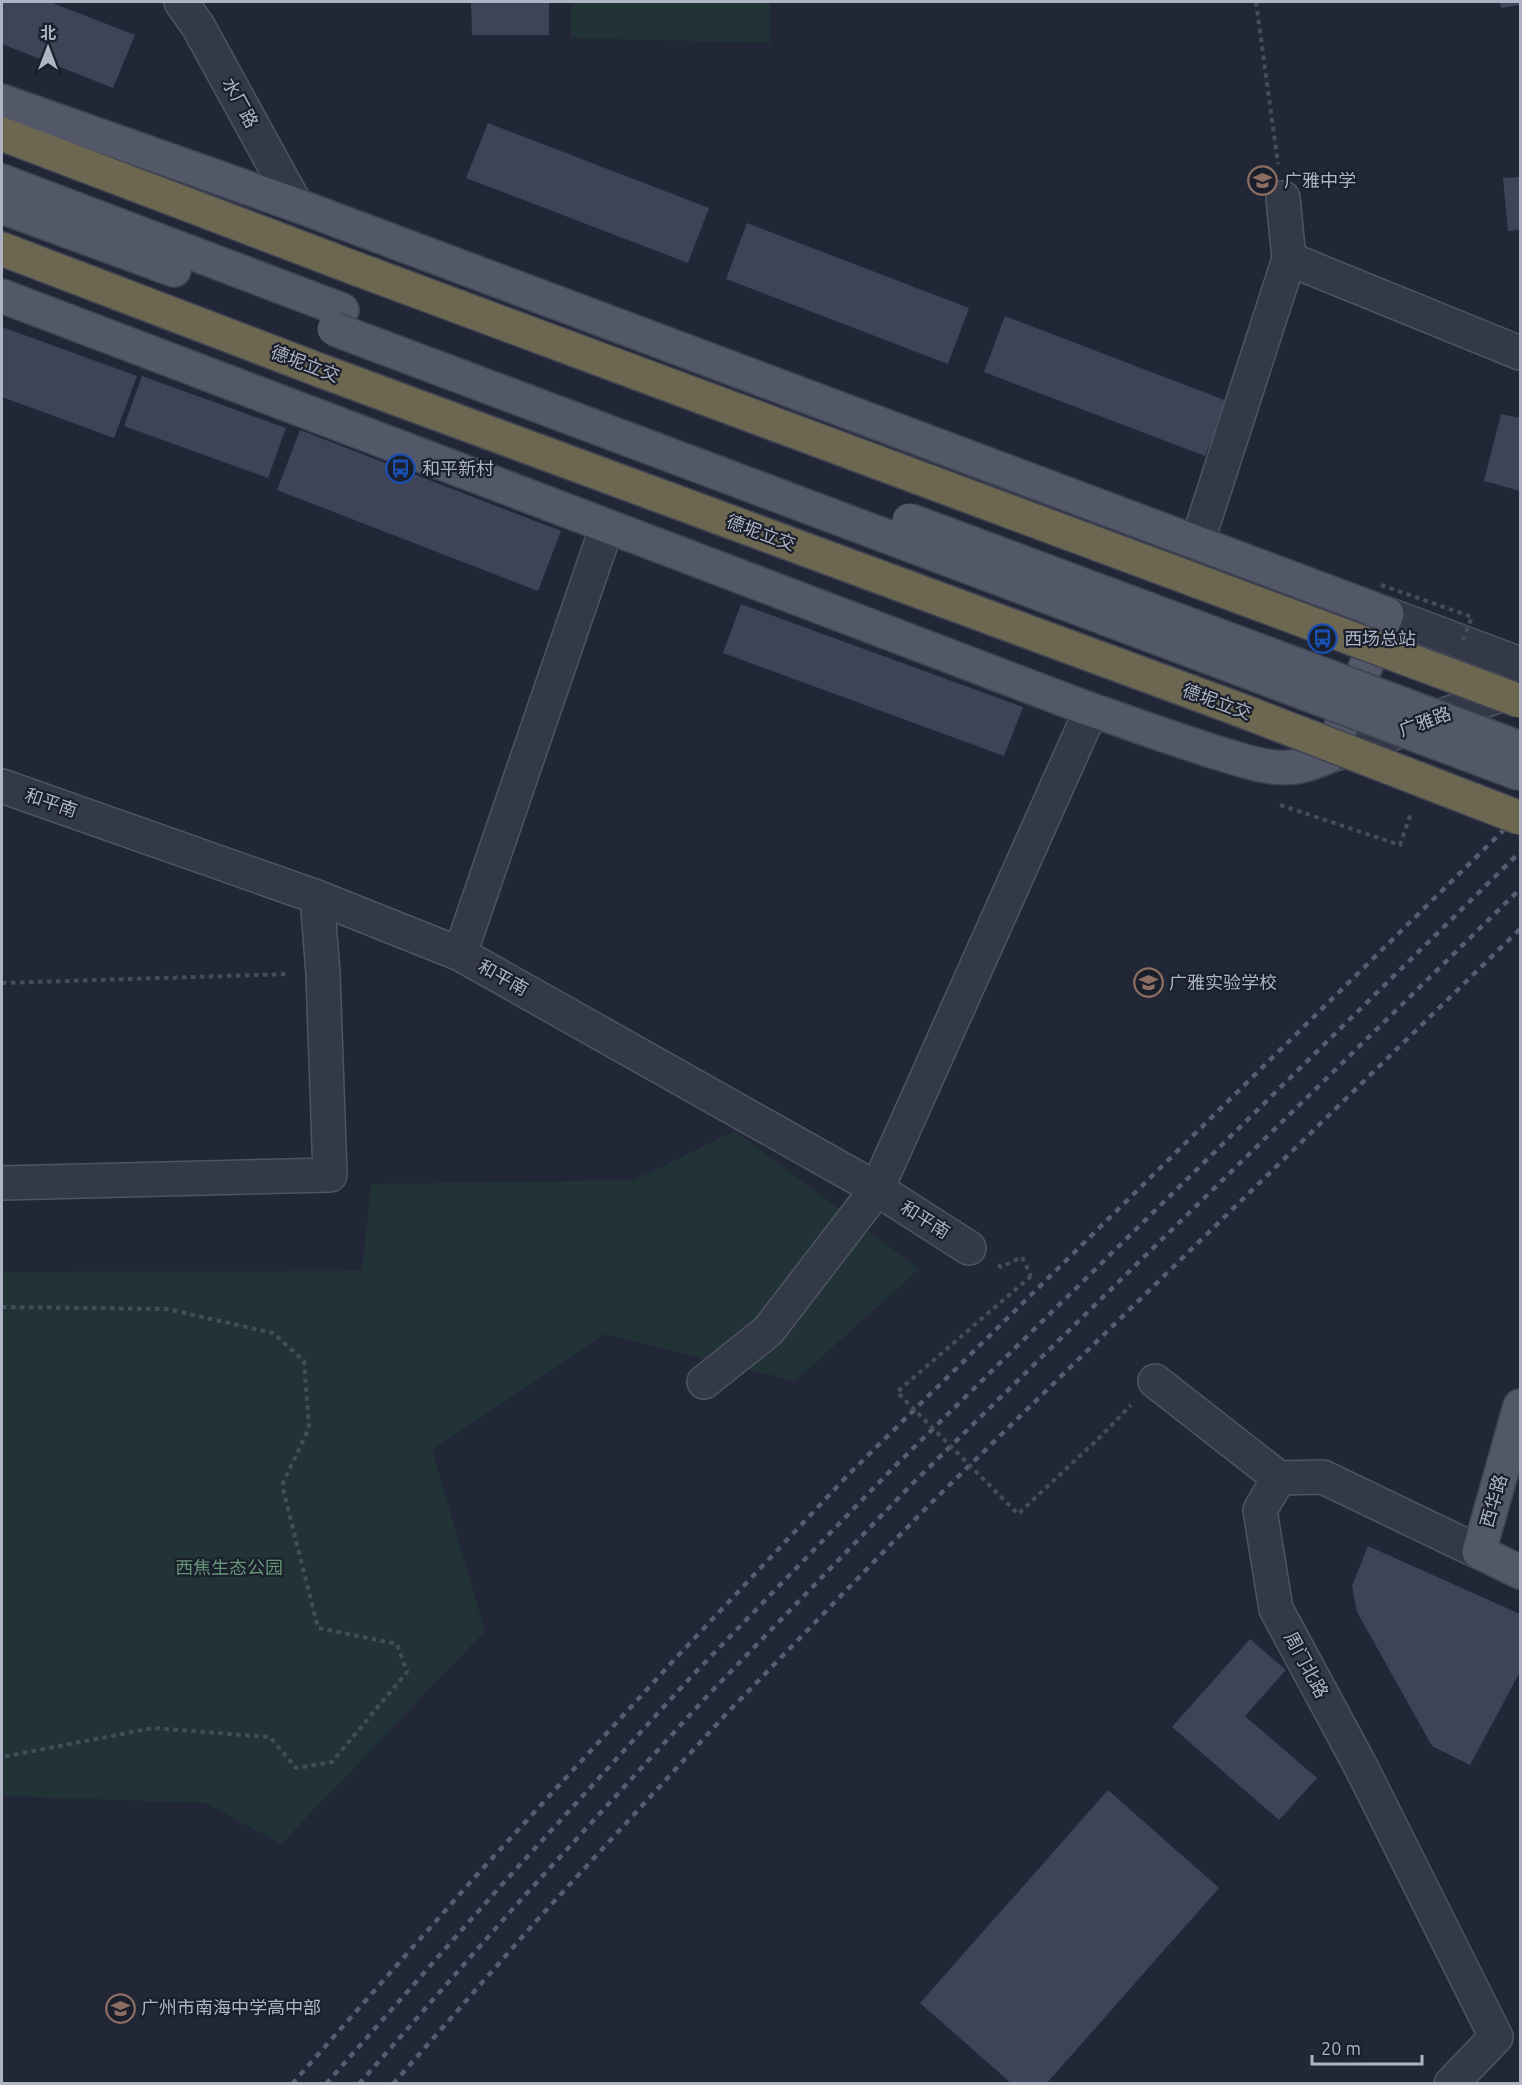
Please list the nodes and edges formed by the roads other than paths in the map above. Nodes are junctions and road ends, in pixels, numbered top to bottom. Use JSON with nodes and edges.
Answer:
{"nodes":[{"id":1,"x":181,"y":2,"type":"edge"},
{"id":2,"x":2,"y":101,"type":"edge"},
{"id":3,"x":2,"y":134,"type":"edge"},
{"id":4,"x":2,"y":181,"type":"edge"},
{"id":5,"x":1283,"y":198,"type":"road end"},
{"id":6,"x":296,"y":205,"type":"junction"},
{"id":7,"x":2,"y":207,"type":"edge"},
{"id":8,"x":2,"y":249,"type":"edge"},
{"id":9,"x":1289,"y":259,"type":"junction"},
{"id":10,"x":2,"y":296,"type":"edge"},
{"id":11,"x":338,"y":319,"type":"junction"},
{"id":12,"x":1521,"y":353,"type":"edge"},
{"id":13,"x":607,"y":526,"type":"junction"},
{"id":14,"x":1197,"y":543,"type":"junction"},
{"id":15,"x":1384,"y":600,"type":"junction"},
{"id":16,"x":1521,"y":664,"type":"edge"},
{"id":17,"x":1521,"y":688,"type":"edge"},
{"id":18,"x":1521,"y":701,"type":"edge"},
{"id":19,"x":1086,"y":708,"type":"junction"},
{"id":20,"x":1521,"y":748,"type":"edge"},
{"id":21,"x":1329,"y":756,"type":"junction"},
{"id":22,"x":1482,"y":759,"type":"junction"},
{"id":23,"x":1521,"y":774,"type":"edge"},
{"id":24,"x":1521,"y":782,"type":"edge"},
{"id":25,"x":2,"y":786,"type":"edge"},
{"id":26,"x":1467,"y":798,"type":"junction"},
{"id":27,"x":1521,"y":808,"type":"edge"},
{"id":28,"x":1521,"y":818,"type":"edge"},
{"id":29,"x":317,"y":897,"type":"junction"},
{"id":30,"x":460,"y":954,"type":"junction"},
{"id":31,"x":2,"y":1183,"type":"edge"},
{"id":32,"x":877,"y":1189,"type":"junction"},
{"id":33,"x":969,"y":1248,"type":"dead end"},
{"id":34,"x":1155,"y":1381,"type":"road end"},
{"id":35,"x":704,"y":1382,"type":"dead end"},
{"id":36,"x":1521,"y":1406,"type":"edge"},
{"id":37,"x":1280,"y":1478,"type":"junction"},
{"id":38,"x":1479,"y":1552,"type":"junction"},
{"id":39,"x":1521,"y":1572,"type":"edge"},
{"id":40,"x":1451,"y":2084,"type":"edge"}],
"edges":[{"from":1,"to":6,"type":"street","name":"水厂路"},
{"from":2,"to":6,"type":"main road"},
{"from":3,"to":18,"type":"highway","bridge":true},
{"from":4,"to":11,"type":"main road"},
{"from":5,"to":9,"type":"street"},
{"from":6,"to":14,"type":"main road"},
{"from":7,"to":11,"type":"main road"},
{"from":8,"to":26,"type":"highway","name":"德坭立交","bridge":true},
{"from":9,"to":12,"type":"street"},
{"from":9,"to":14,"type":"street"},
{"from":10,"to":13,"type":"main road"},
{"from":11,"to":20,"type":"main road","bridge":true},
{"from":11,"to":22,"type":"main road","bridge":true},
{"from":13,"to":19,"type":"main road"},
{"from":13,"to":30,"type":"street"},
{"from":14,"to":15,"type":"main road"},
{"from":15,"to":16,"type":"street"},
{"from":15,"to":21,"type":"main road"},
{"from":17,"to":21,"type":"street","name":"广雅路"},
{"from":19,"to":21,"type":"main road"},
{"from":19,"to":32,"type":"street"},
{"from":22,"to":23,"type":"main road","bridge":true},
{"from":22,"to":24,"type":"main road","bridge":true},
{"from":25,"to":29,"type":"street","name":"和平南"},
{"from":26,"to":27,"type":"main road","bridge":true},
{"from":26,"to":28,"type":"highway","name":"德坭立交","bridge":true},
{"from":29,"to":30,"type":"street","name":"和平南"},
{"from":29,"to":31,"type":"street"},
{"from":30,"to":32,"type":"street","name":"和平南"},
{"from":32,"to":33,"type":"street","name":"和平南"},
{"from":32,"to":35,"type":"street"},
{"from":34,"to":37,"type":"street"},
{"from":36,"to":38,"type":"main road","name":"西华路"},
{"from":37,"to":38,"type":"street"},
{"from":37,"to":40,"type":"street","name":"周门北路"},
{"from":38,"to":39,"type":"main road","name":"西华路"}]}
